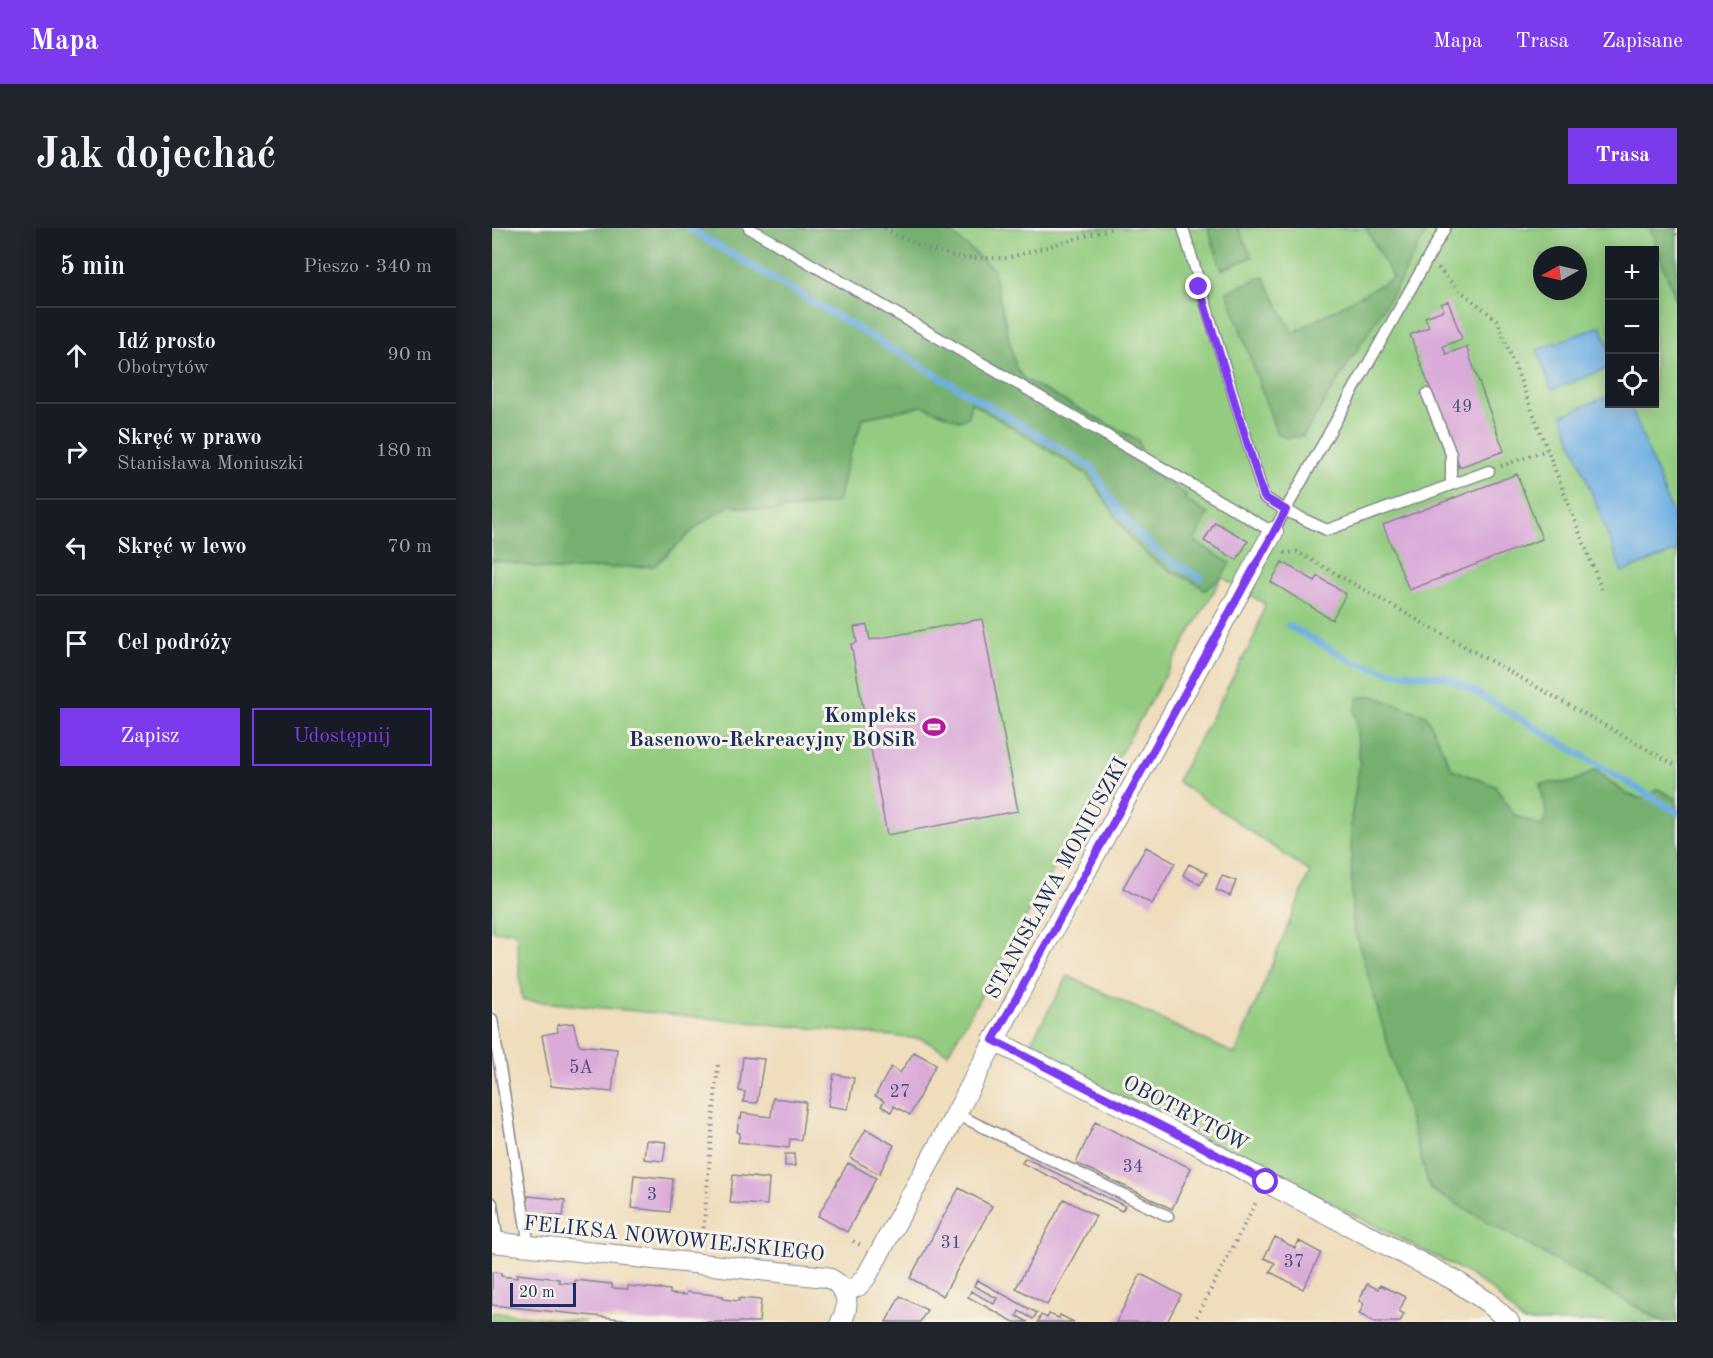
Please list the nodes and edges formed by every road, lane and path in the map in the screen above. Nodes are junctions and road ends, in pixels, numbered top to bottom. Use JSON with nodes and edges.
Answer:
{"nodes":[{"id":1,"x":749,"y":228,"type":"edge"},
{"id":2,"x":885,"y":228,"type":"edge"},
{"id":3,"x":1114,"y":228,"type":"edge"},
{"id":4,"x":1183,"y":228,"type":"edge"},
{"id":5,"x":1445,"y":228,"type":"edge"},
{"id":6,"x":1674,"y":228,"type":"edge"},
{"id":7,"x":1677,"y":236,"type":"edge"},
{"id":8,"x":1430,"y":259,"type":"junction"},
{"id":9,"x":1427,"y":394,"type":"dead end"},
{"id":10,"x":1547,"y":450,"type":"junction"},
{"id":11,"x":1489,"y":471,"type":"joint"},
{"id":12,"x":1450,"y":485,"type":"junction"},
{"id":13,"x":1286,"y":510,"type":"junction"},
{"id":14,"x":1274,"y":532,"type":"junction"},
{"id":15,"x":1282,"y":553,"type":"dead end"},
{"id":16,"x":1603,"y":593,"type":"dead end"},
{"id":17,"x":1677,"y":766,"type":"edge"},
{"id":18,"x":492,"y":1018,"type":"edge"},
{"id":19,"x":993,"y":1040,"type":"junction"},
{"id":20,"x":718,"y":1063,"type":"dead end"},
{"id":21,"x":956,"y":1114,"type":"junction"},
{"id":22,"x":1266,"y":1182,"type":"junction"},
{"id":23,"x":492,"y":1203,"type":"edge"},
{"id":24,"x":1168,"y":1216,"type":"dead end"},
{"id":25,"x":495,"y":1242,"type":"edge"},
{"id":26,"x":529,"y":1246,"type":"junction"},
{"id":27,"x":700,"y":1265,"type":"junction"},
{"id":28,"x":844,"y":1292,"type":"junction"},
{"id":29,"x":841,"y":1322,"type":"edge"},
{"id":30,"x":1194,"y":1322,"type":"edge"},
{"id":31,"x":1509,"y":1322,"type":"edge"}],
"edges":[{"from":1,"to":14,"type":"lane"},
{"from":2,"to":3,"type":"path"},
{"from":4,"to":13,"type":"lane"},
{"from":5,"to":8,"type":"lane","name":"STANISŁAWA MONIUSZKI"},
{"from":6,"to":7,"type":"path"},
{"from":8,"to":10,"type":"path"},
{"from":8,"to":13,"type":"lane","name":"STANISŁAWA MONIUSZKI"},
{"from":9,"to":12,"type":"lane"},
{"from":10,"to":11,"type":"path"},
{"from":10,"to":16,"type":"path"},
{"from":11,"to":12,"type":"lane"},
{"from":12,"to":13,"type":"lane"},
{"from":13,"to":14,"type":"lane","name":"STANISŁAWA MONIUSZKI"},
{"from":14,"to":19,"type":"street","name":"STANISŁAWA MONIUSZKI"},
{"from":15,"to":17,"type":"path"},
{"from":18,"to":26,"type":"lane"},
{"from":19,"to":21,"type":"street","name":"STANISŁAWA MONIUSZKI"},
{"from":19,"to":22,"type":"street","name":"OBOTRYTÓW"},
{"from":20,"to":27,"type":"path"},
{"from":21,"to":24,"type":"lane"},
{"from":21,"to":28,"type":"street","name":"STANISŁAWA MONIUSZKI"},
{"from":22,"to":30,"type":"path"},
{"from":22,"to":31,"type":"street","name":"OBOTRYTÓW"},
{"from":23,"to":25,"type":"lane"},
{"from":25,"to":26,"type":"street","name":"FELIKSA NOWOWIEJSKIEGO"},
{"from":26,"to":27,"type":"street","name":"FELIKSA NOWOWIEJSKIEGO"},
{"from":27,"to":28,"type":"street","name":"FELIKSA NOWOWIEJSKIEGO"},
{"from":28,"to":29,"type":"street"}]}
